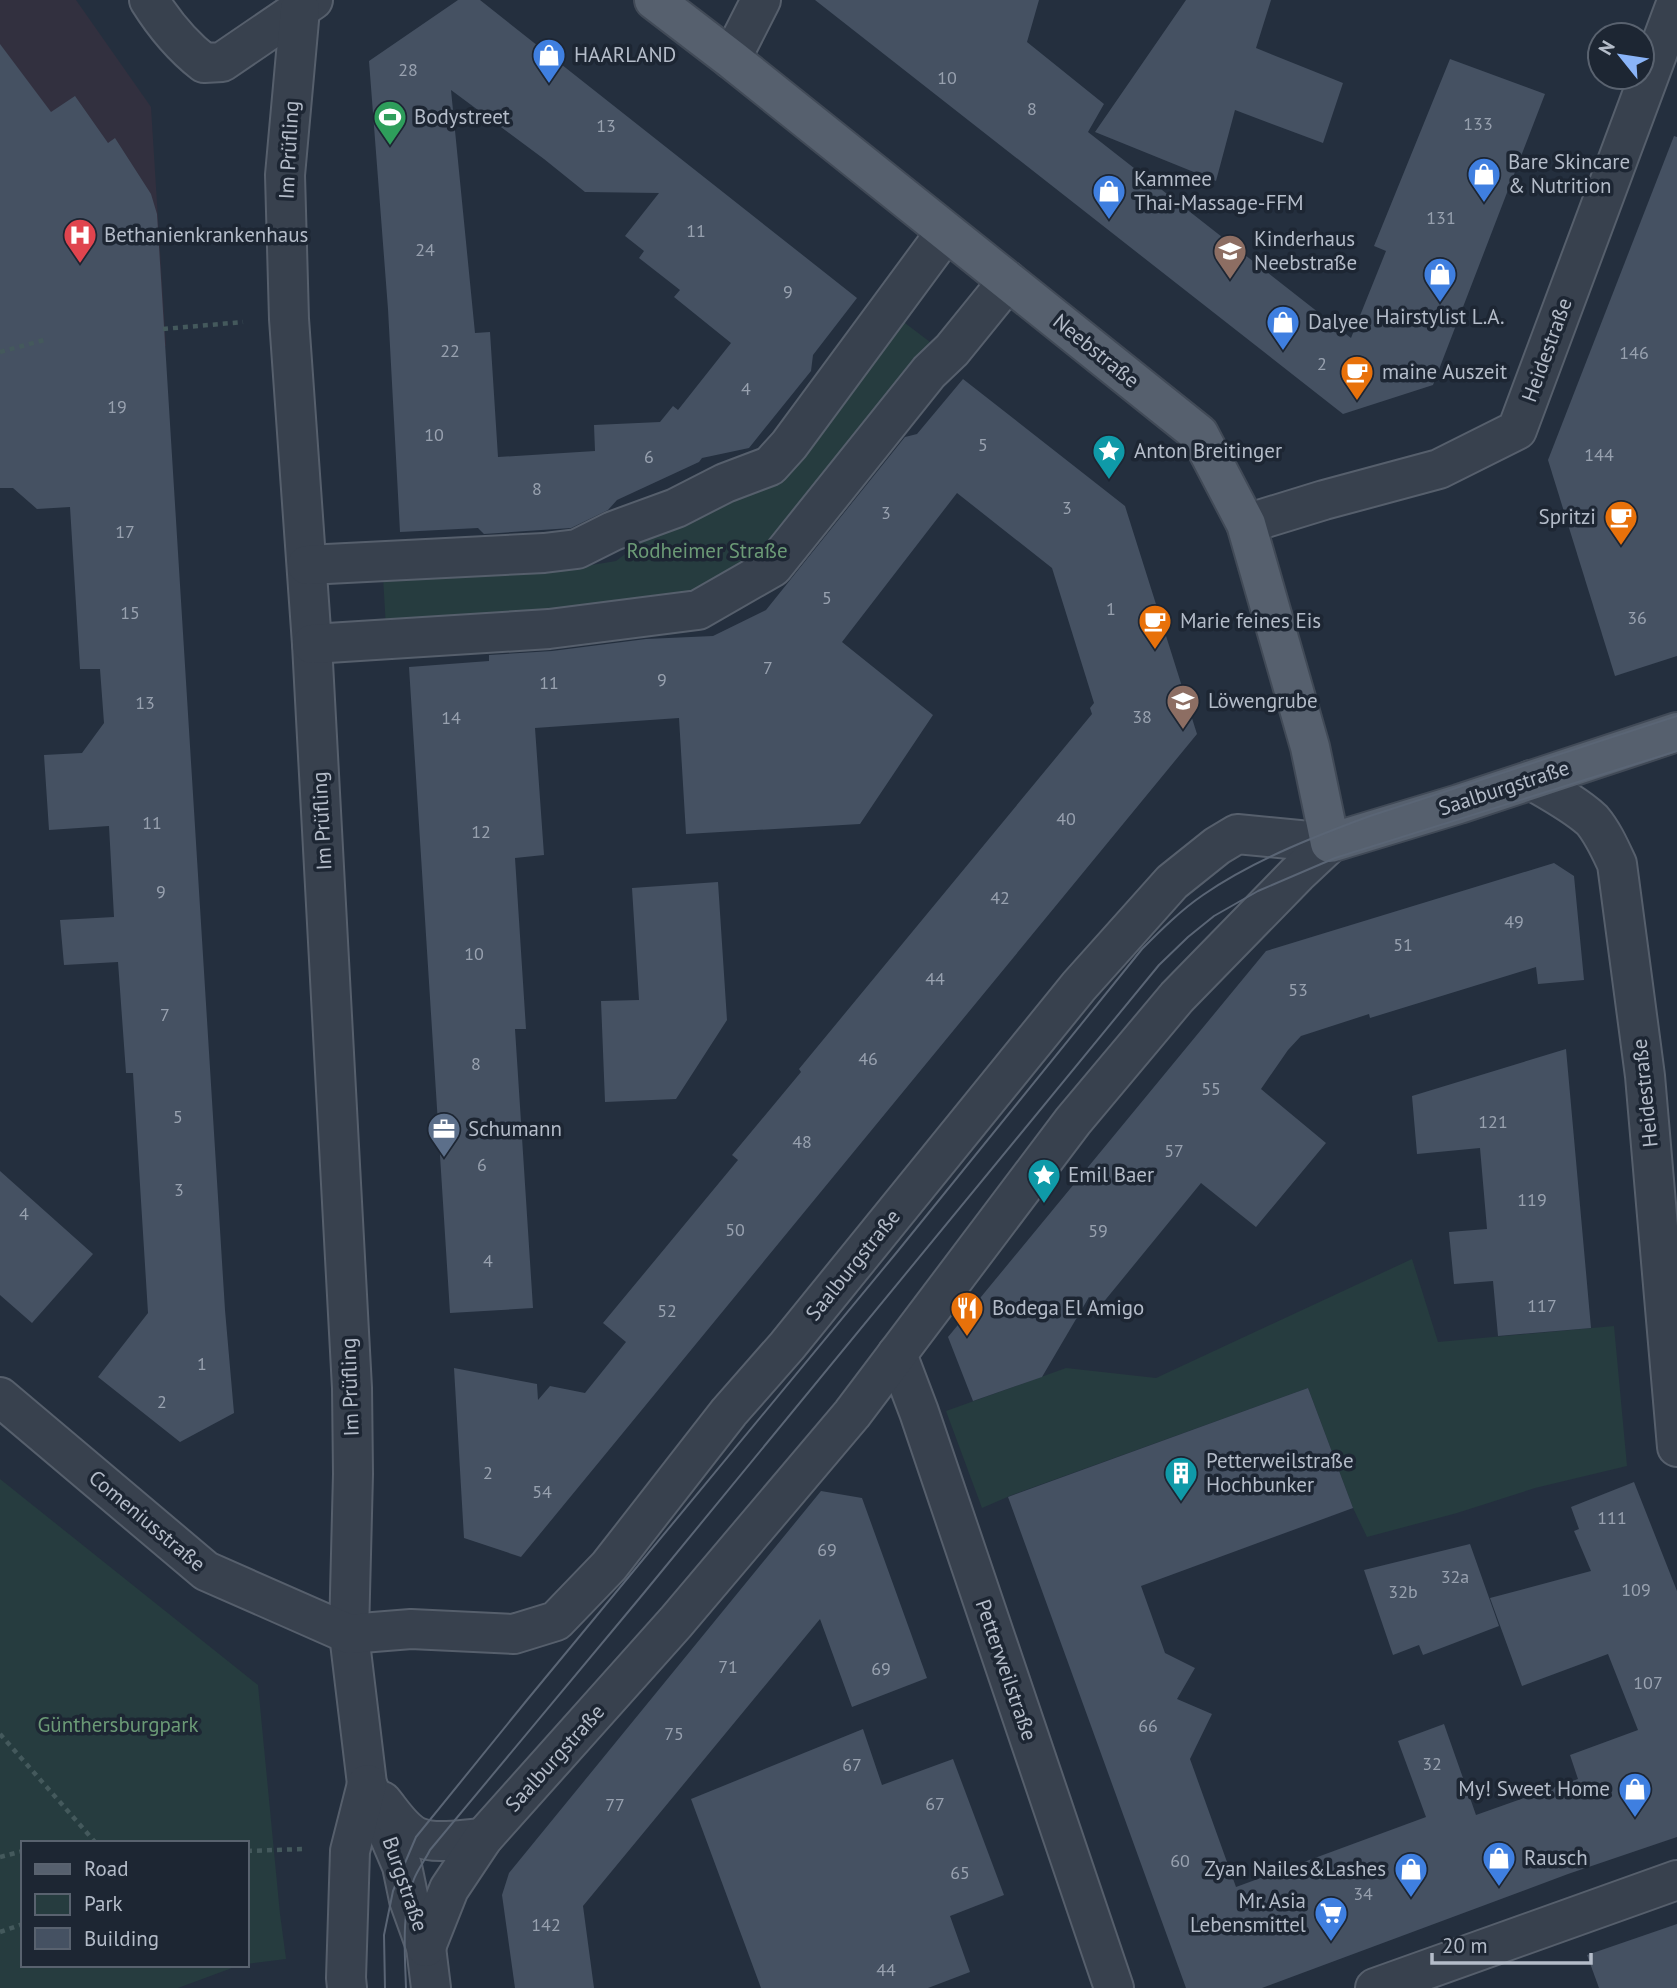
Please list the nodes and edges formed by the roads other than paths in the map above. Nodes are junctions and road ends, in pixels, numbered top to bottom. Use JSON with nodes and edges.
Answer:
{"nodes":[{"id":1,"x":149,"y":0,"type":"edge"},
{"id":2,"x":654,"y":0,"type":"edge"},
{"id":3,"x":761,"y":0,"type":"edge"},
{"id":4,"x":1677,"y":1,"type":"edge"},
{"id":5,"x":306,"y":5,"type":"edge"},
{"id":6,"x":731,"y":59,"type":"junction"},
{"id":7,"x":946,"y":232,"type":"junction"},
{"id":8,"x":1008,"y":281,"type":"junction"},
{"id":9,"x":1247,"y":524,"type":"junction"},
{"id":10,"x":307,"y":565,"type":"junction"},
{"id":11,"x":312,"y":644,"type":"junction"},
{"id":12,"x":1677,"y":732,"type":"edge"},
{"id":13,"x":1531,"y":780,"type":"junction"},
{"id":14,"x":1330,"y":843,"type":"junction"},
{"id":15,"x":1661,"y":1075,"type":"edge"},
{"id":16,"x":897,"y":1353,"type":"junction"},
{"id":17,"x":0,"y":1397,"type":"edge"},
{"id":18,"x":1676,"y":1444,"type":"edge"},
{"id":19,"x":349,"y":1634,"type":"junction"},
{"id":20,"x":367,"y":1784,"type":"junction"},
{"id":21,"x":483,"y":1838,"type":"junction"},
{"id":22,"x":1677,"y":1880,"type":"edge"},
{"id":23,"x":426,"y":1947,"type":"junction"},
{"id":24,"x":347,"y":1988,"type":"edge"},
{"id":25,"x":431,"y":1988,"type":"edge"},
{"id":26,"x":1114,"y":1988,"type":"edge"},
{"id":27,"x":1375,"y":1988,"type":"edge"}],
"edges":[{"from":1,"to":5,"type":"street","name":"Im Prüfling"},
{"from":2,"to":6,"type":"main road","name":"Neebstraße"},
{"from":3,"to":6,"type":"street"},
{"from":4,"to":9,"type":"street","name":"Heidestraße"},
{"from":5,"to":10,"type":"street","name":"Im Prüfling"},
{"from":6,"to":7,"type":"main road","name":"Neebstraße"},
{"from":7,"to":8,"type":"main road","name":"Neebstraße"},
{"from":7,"to":10,"type":"street"},
{"from":8,"to":9,"type":"main road","name":"Neebstraße"},
{"from":8,"to":11,"type":"street"},
{"from":9,"to":14,"type":"main road","name":"Neebstraße"},
{"from":10,"to":11,"type":"street","name":"Im Prüfling"},
{"from":11,"to":19,"type":"street","name":"Im Prüfling"},
{"from":12,"to":13,"type":"main road","name":"Saalburgstraße"},
{"from":13,"to":14,"type":"main road","name":"Saalburgstraße"},
{"from":13,"to":15,"type":"street","name":"Heidestraße"},
{"from":14,"to":16,"type":"street","name":"Saalburgstraße"},
{"from":14,"to":19,"type":"street","name":"Saalburgstraße"},
{"from":15,"to":18,"type":"street","name":"Heidestraße"},
{"from":16,"to":21,"type":"street","name":"Saalburgstraße"},
{"from":16,"to":26,"type":"street","name":"Petterweilstraße"},
{"from":17,"to":19,"type":"street","name":"Comeniusstraße"},
{"from":19,"to":20,"type":"street","name":"Burgstraße"},
{"from":20,"to":21,"type":"street"},
{"from":20,"to":23,"type":"street","name":"Burgstraße"},
{"from":20,"to":24,"type":"street","name":"Burgstraße"},
{"from":21,"to":23,"type":"street","name":"Saalburgstraße"},
{"from":22,"to":27,"type":"street"},
{"from":23,"to":25,"type":"street","name":"Burgstraße"}]}
